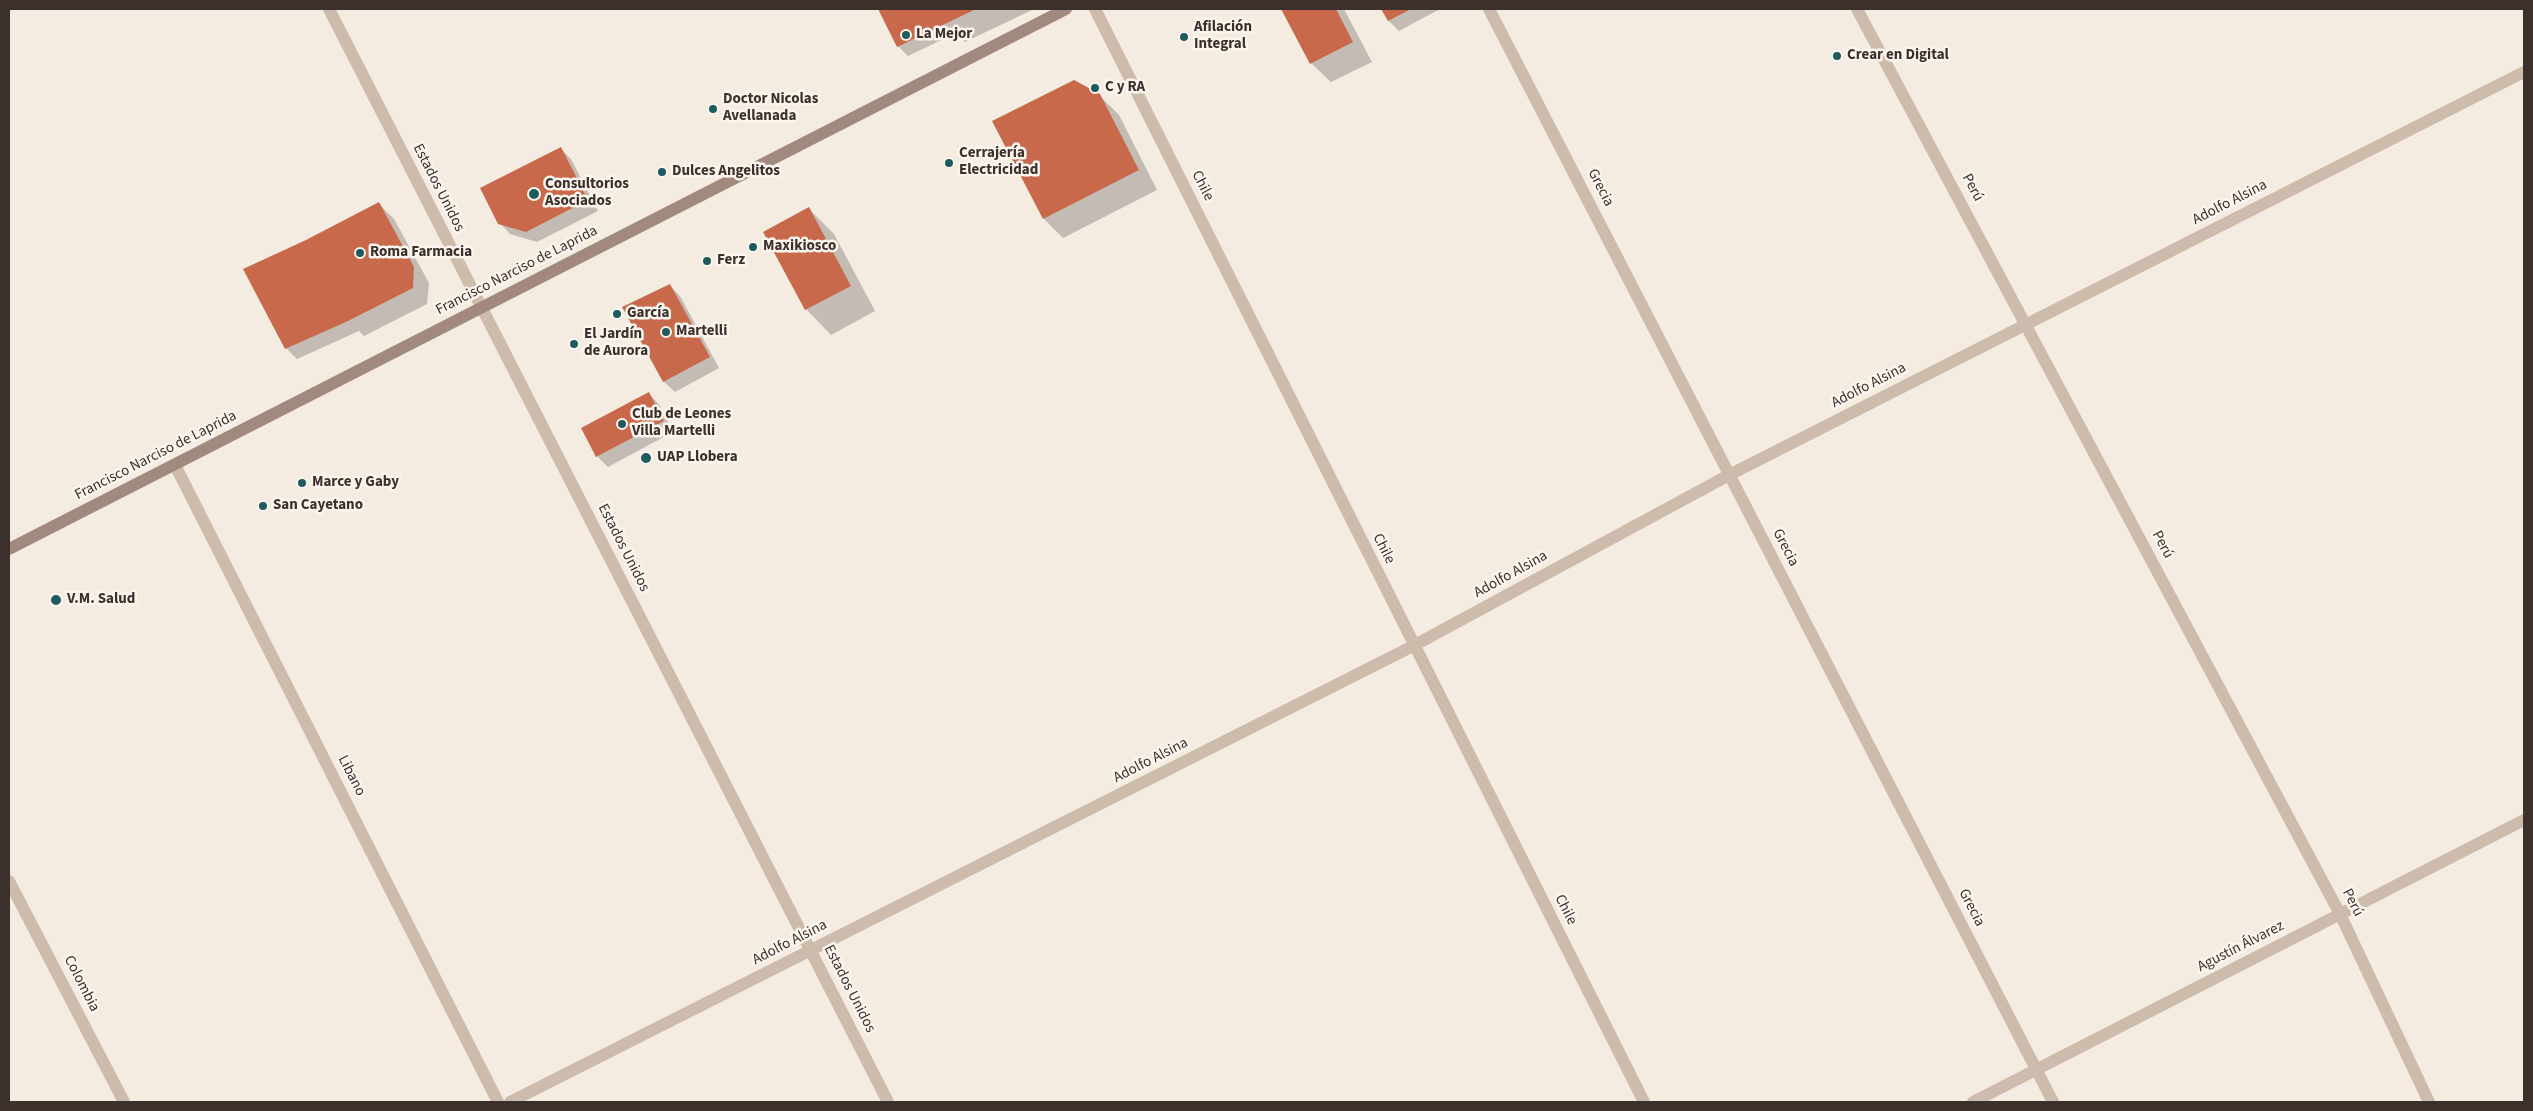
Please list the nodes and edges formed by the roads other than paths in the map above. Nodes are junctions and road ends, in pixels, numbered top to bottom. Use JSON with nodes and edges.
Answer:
{"nodes":[{"id":1,"x":329,"y":9,"type":"edge"},
{"id":2,"x":1066,"y":9,"type":"edge"},
{"id":3,"x":1095,"y":9,"type":"edge"},
{"id":4,"x":1489,"y":9,"type":"edge"},
{"id":5,"x":1857,"y":9,"type":"edge"},
{"id":6,"x":2524,"y":72,"type":"edge"},
{"id":7,"x":480,"y":308,"type":"junction"},
{"id":8,"x":2027,"y":324,"type":"junction"},
{"id":9,"x":176,"y":465,"type":"junction"},
{"id":10,"x":1729,"y":475,"type":"junction"},
{"id":11,"x":9,"y":549,"type":"edge"},
{"id":12,"x":1413,"y":646,"type":"junction"},
{"id":13,"x":2524,"y":820,"type":"edge"},
{"id":14,"x":9,"y":881,"type":"edge"},
{"id":15,"x":2340,"y":914,"type":"junction"},
{"id":16,"x":811,"y":950,"type":"junction"},
{"id":17,"x":2036,"y":1070,"type":"junction"},
{"id":18,"x":124,"y":1102,"type":"edge"},
{"id":19,"x":498,"y":1102,"type":"edge"},
{"id":20,"x":510,"y":1102,"type":"edge"},
{"id":21,"x":888,"y":1102,"type":"edge"},
{"id":22,"x":1644,"y":1102,"type":"edge"},
{"id":23,"x":1973,"y":1102,"type":"edge"},
{"id":24,"x":2053,"y":1102,"type":"edge"},
{"id":25,"x":2429,"y":1102,"type":"edge"}],
"edges":[{"from":1,"to":7,"type":"street","name":"Estados Unidos"},
{"from":2,"to":7,"type":"main road","name":"Francisco Narciso de Laprida"},
{"from":3,"to":12,"type":"street","name":"Chile"},
{"from":4,"to":10,"type":"street","name":"Grecia"},
{"from":5,"to":8,"type":"street","name":"Perú"},
{"from":6,"to":8,"type":"street","name":"Adolfo Alsina"},
{"from":7,"to":9,"type":"main road","name":"Francisco Narciso de Laprida"},
{"from":7,"to":16,"type":"street","name":"Estados Unidos"},
{"from":8,"to":10,"type":"street","name":"Adolfo Alsina"},
{"from":8,"to":15,"type":"street","name":"Perú"},
{"from":9,"to":11,"type":"main road","name":"Francisco Narciso de Laprida"},
{"from":9,"to":19,"type":"street","name":"Libano"},
{"from":10,"to":12,"type":"street","name":"Adolfo Alsina"},
{"from":10,"to":17,"type":"street","name":"Grecia"},
{"from":12,"to":16,"type":"street","name":"Adolfo Alsina"},
{"from":12,"to":22,"type":"street","name":"Chile"},
{"from":13,"to":15,"type":"street","name":"Agustín Álvarez"},
{"from":14,"to":18,"type":"street","name":"Colombia"},
{"from":15,"to":17,"type":"street","name":"Agustín Álvarez"},
{"from":15,"to":25,"type":"street","name":"Perú"},
{"from":16,"to":20,"type":"street","name":"Adolfo Alsina"},
{"from":16,"to":21,"type":"street","name":"Estados Unidos"},
{"from":17,"to":23,"type":"street","name":"Agustín Álvarez"},
{"from":17,"to":24,"type":"street","name":"Grecia"}]}
